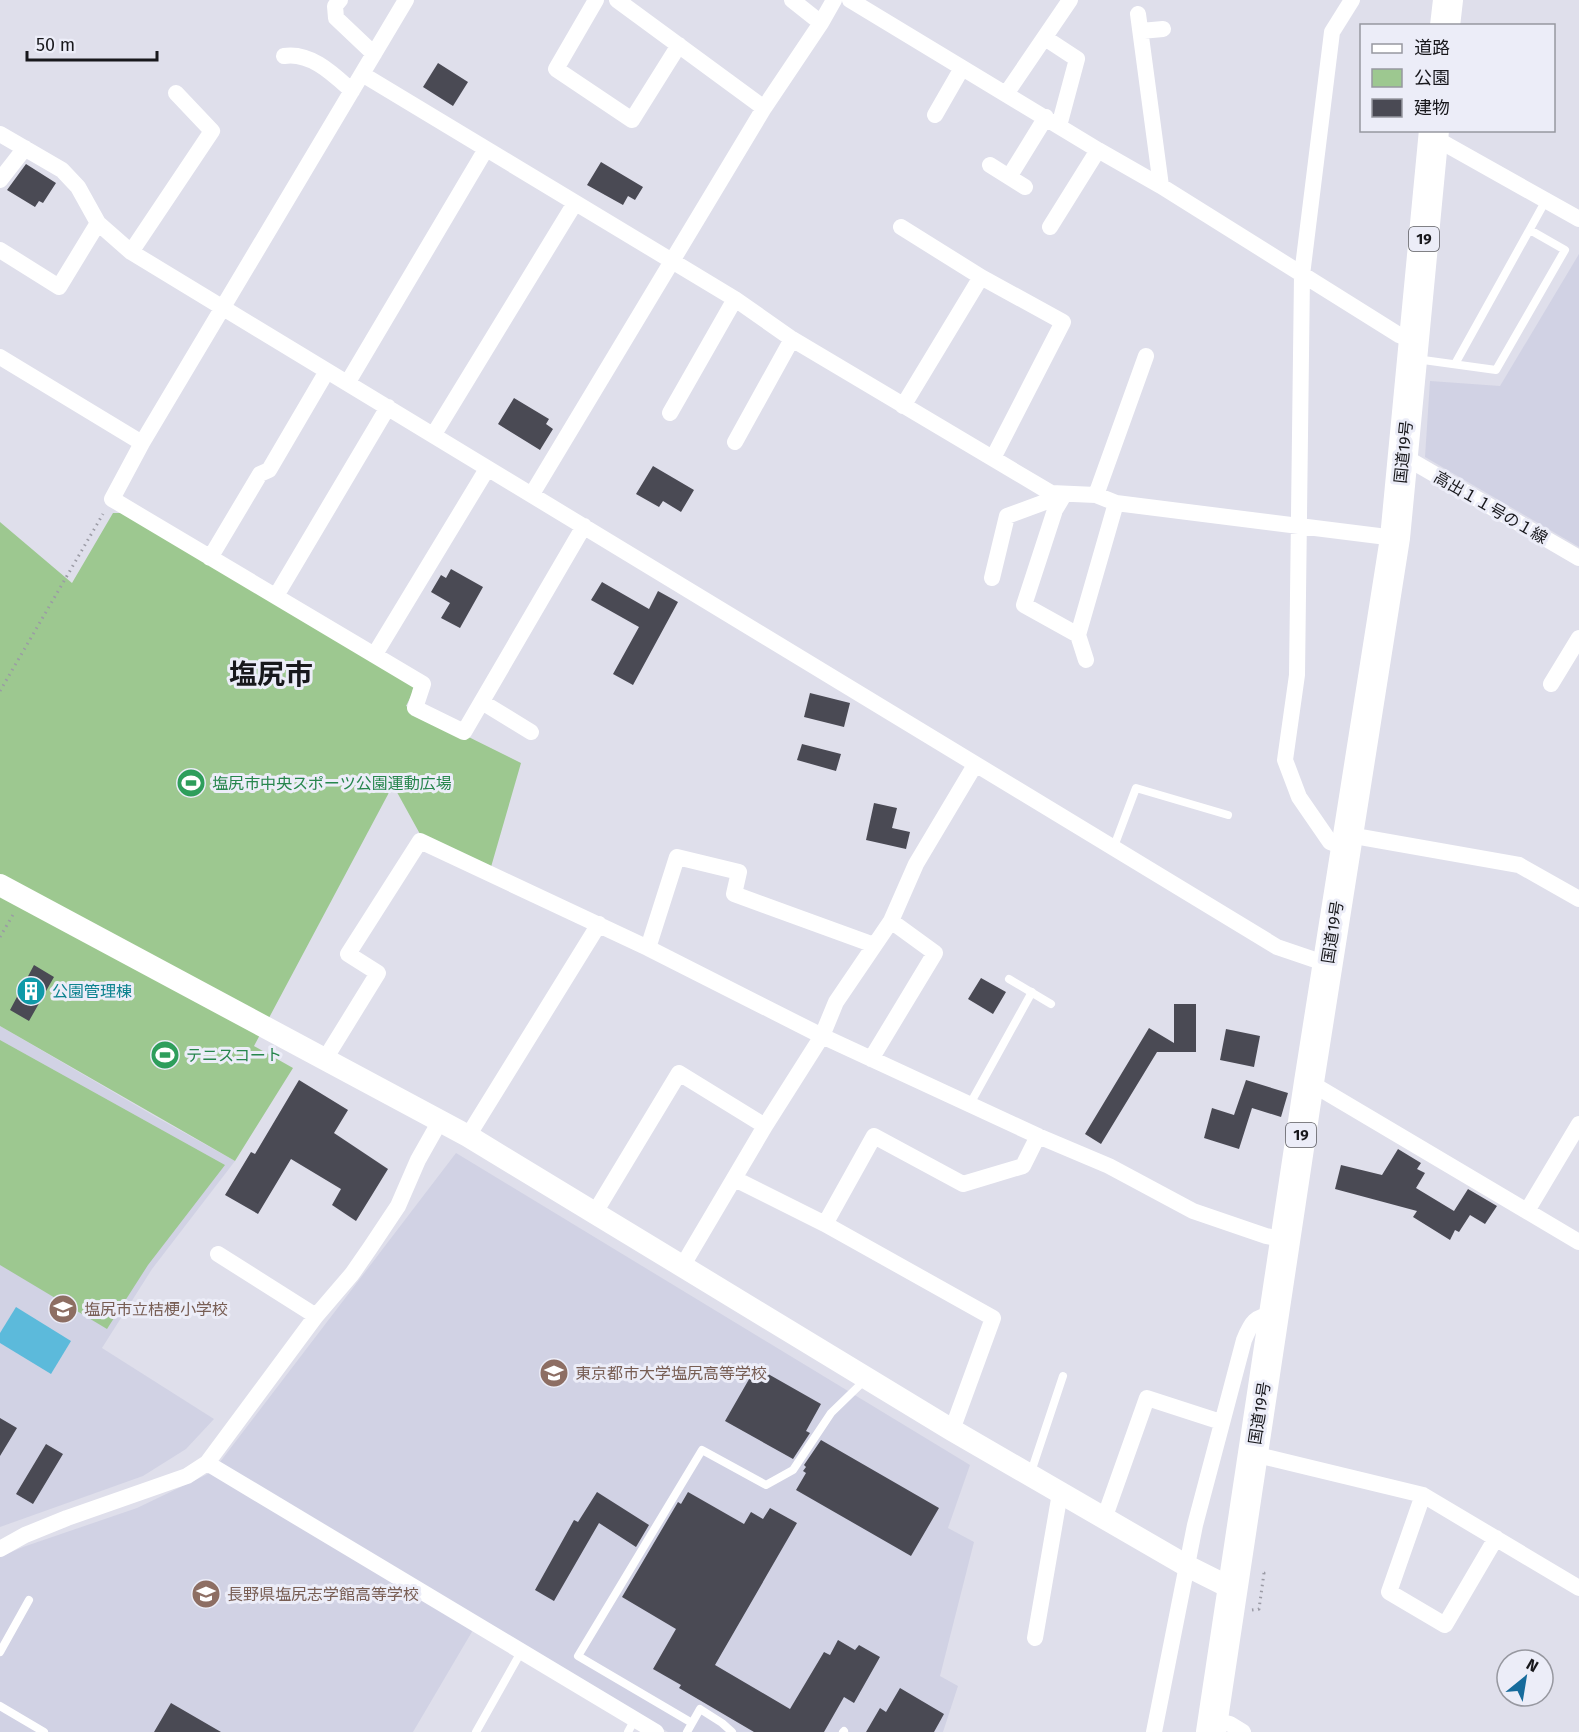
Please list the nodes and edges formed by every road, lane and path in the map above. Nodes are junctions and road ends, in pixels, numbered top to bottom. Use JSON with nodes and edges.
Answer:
{"nodes":[{"id":1,"x":340,"y":0,"type":"edge"},
{"id":2,"x":596,"y":0,"type":"edge"},
{"id":3,"x":617,"y":0,"type":"edge"},
{"id":4,"x":792,"y":0,"type":"edge"},
{"id":5,"x":834,"y":0,"type":"edge"},
{"id":6,"x":850,"y":0,"type":"edge"},
{"id":7,"x":1070,"y":0,"type":"edge"},
{"id":8,"x":1352,"y":0,"type":"edge"},
{"id":9,"x":1448,"y":0,"type":"edge"},
{"id":10,"x":399,"y":2,"type":"edge"},
{"id":11,"x":1138,"y":14,"type":"dead end"},
{"id":12,"x":822,"y":23,"type":"junction"},
{"id":13,"x":1445,"y":24,"type":"edge"},
{"id":14,"x":1163,"y":29,"type":"dead end"},
{"id":15,"x":1141,"y":31,"type":"junction"},
{"id":16,"x":1045,"y":38,"type":"junction"},
{"id":17,"x":679,"y":45,"type":"junction"},
{"id":18,"x":374,"y":54,"type":"junction"},
{"id":19,"x":284,"y":57,"type":"dead end"},
{"id":20,"x":962,"y":68,"type":"junction"},
{"id":21,"x":362,"y":74,"type":"junction"},
{"id":22,"x":352,"y":91,"type":"junction"},
{"id":23,"x":176,"y":93,"type":"dead end"},
{"id":24,"x":1006,"y":94,"type":"junction"},
{"id":25,"x":764,"y":108,"type":"junction"},
{"id":26,"x":935,"y":116,"type":"dead end"},
{"id":27,"x":1052,"y":122,"type":"junction"},
{"id":28,"x":0,"y":134,"type":"edge"},
{"id":29,"x":1434,"y":134,"type":"edge"},
{"id":30,"x":25,"y":148,"type":"junction"},
{"id":31,"x":486,"y":149,"type":"junction"},
{"id":32,"x":1098,"y":150,"type":"junction"},
{"id":33,"x":990,"y":165,"type":"dead end"},
{"id":34,"x":1009,"y":177,"type":"junction"},
{"id":35,"x":0,"y":180,"type":"edge"},
{"id":36,"x":1161,"y":186,"type":"junction"},
{"id":37,"x":1025,"y":187,"type":"dead end"},
{"id":38,"x":1546,"y":200,"type":"junction"},
{"id":39,"x":576,"y":203,"type":"junction"},
{"id":40,"x":1579,"y":219,"type":"edge"},
{"id":41,"x":98,"y":223,"type":"junction"},
{"id":42,"x":901,"y":227,"type":"dead end"},
{"id":43,"x":1050,"y":227,"type":"dead end"},
{"id":44,"x":1530,"y":230,"type":"junction"},
{"id":45,"x":0,"y":250,"type":"edge"},
{"id":46,"x":131,"y":252,"type":"junction"},
{"id":47,"x":673,"y":262,"type":"junction"},
{"id":48,"x":1302,"y":275,"type":"junction"},
{"id":49,"x":981,"y":277,"type":"junction"},
{"id":50,"x":735,"y":299,"type":"junction"},
{"id":51,"x":223,"y":308,"type":"junction"},
{"id":52,"x":792,"y":339,"type":"junction"},
{"id":53,"x":1414,"y":350,"type":"junction"},
{"id":54,"x":1146,"y":356,"type":"dead end"},
{"id":55,"x":0,"y":357,"type":"edge"},
{"id":56,"x":1455,"y":364,"type":"junction"},
{"id":57,"x":327,"y":370,"type":"junction"},
{"id":58,"x":348,"y":382,"type":"junction"},
{"id":59,"x":903,"y":406,"type":"junction"},
{"id":60,"x":388,"y":407,"type":"junction"},
{"id":61,"x":670,"y":413,"type":"dead end"},
{"id":62,"x":434,"y":434,"type":"junction"},
{"id":63,"x":735,"y":442,"type":"dead end"},
{"id":64,"x":142,"y":443,"type":"junction"},
{"id":65,"x":1403,"y":456,"type":"junction"},
{"id":66,"x":993,"y":458,"type":"junction"},
{"id":67,"x":488,"y":469,"type":"junction"},
{"id":68,"x":532,"y":494,"type":"junction"},
{"id":69,"x":1064,"y":495,"type":"junction"},
{"id":70,"x":1096,"y":495,"type":"junction"},
{"id":71,"x":112,"y":499,"type":"junction"},
{"id":72,"x":1116,"y":503,"type":"junction"},
{"id":73,"x":584,"y":526,"type":"junction"},
{"id":74,"x":1299,"y":527,"type":"junction"},
{"id":75,"x":1395,"y":538,"type":"junction"},
{"id":76,"x":210,"y":558,"type":"junction"},
{"id":77,"x":1579,"y":558,"type":"edge"},
{"id":78,"x":992,"y":578,"type":"dead end"},
{"id":79,"x":276,"y":596,"type":"junction"},
{"id":80,"x":1078,"y":635,"type":"junction"},
{"id":81,"x":1579,"y":638,"type":"edge"},
{"id":82,"x":375,"y":654,"type":"junction"},
{"id":83,"x":1086,"y":660,"type":"dead end"},
{"id":84,"x":1551,"y":684,"type":"dead end"},
{"id":85,"x":0,"y":691,"type":"edge"},
{"id":86,"x":482,"y":702,"type":"junction"},
{"id":87,"x":531,"y":732,"type":"dead end"},
{"id":88,"x":975,"y":765,"type":"junction"},
{"id":89,"x":1228,"y":816,"type":"dead end"},
{"id":90,"x":1348,"y":841,"type":"junction"},
{"id":91,"x":1113,"y":849,"type":"junction"},
{"id":92,"x":0,"y":885,"type":"edge"},
{"id":93,"x":1579,"y":899,"type":"edge"},
{"id":94,"x":15,"y":912,"type":"dead end"},
{"id":95,"x":891,"y":921,"type":"junction"},
{"id":96,"x":599,"y":924,"type":"junction"},
{"id":97,"x":0,"y":937,"type":"edge"},
{"id":98,"x":874,"y":945,"type":"junction"},
{"id":99,"x":648,"y":948,"type":"junction"},
{"id":100,"x":1327,"y":964,"type":"junction"},
{"id":101,"x":1009,"y":979,"type":"dead end"},
{"id":102,"x":1032,"y":992,"type":"junction"},
{"id":103,"x":1051,"y":1004,"type":"dead end"},
{"id":104,"x":822,"y":1036,"type":"junction"},
{"id":105,"x":325,"y":1059,"type":"junction"},
{"id":106,"x":872,"y":1059,"type":"junction"},
{"id":107,"x":1309,"y":1082,"type":"junction"},
{"id":108,"x":970,"y":1104,"type":"junction"},
{"id":109,"x":440,"y":1121,"type":"junction"},
{"id":110,"x":1579,"y":1124,"type":"edge"},
{"id":111,"x":765,"y":1126,"type":"junction"},
{"id":112,"x":468,"y":1136,"type":"junction"},
{"id":113,"x":1038,"y":1136,"type":"junction"},
{"id":114,"x":735,"y":1179,"type":"junction"},
{"id":115,"x":1527,"y":1211,"type":"junction"},
{"id":116,"x":594,"y":1214,"type":"junction"},
{"id":117,"x":825,"y":1224,"type":"junction"},
{"id":118,"x":1286,"y":1240,"type":"junction"},
{"id":119,"x":1579,"y":1242,"type":"edge"},
{"id":120,"x":218,"y":1254,"type":"dead end"},
{"id":121,"x":684,"y":1265,"type":"junction"},
{"id":122,"x":1275,"y":1315,"type":"junction"},
{"id":123,"x":316,"y":1316,"type":"junction"},
{"id":124,"x":1063,"y":1376,"type":"dead end"},
{"id":125,"x":868,"y":1378,"type":"junction"},
{"id":126,"x":1221,"y":1422,"type":"junction"},
{"id":127,"x":952,"y":1430,"type":"junction"},
{"id":128,"x":1253,"y":1454,"type":"junction"},
{"id":129,"x":207,"y":1463,"type":"junction"},
{"id":130,"x":1030,"y":1475,"type":"junction"},
{"id":131,"x":1060,"y":1493,"type":"junction"},
{"id":132,"x":1423,"y":1495,"type":"junction"},
{"id":133,"x":1104,"y":1519,"type":"junction"},
{"id":134,"x":1496,"y":1538,"type":"junction"},
{"id":135,"x":0,"y":1549,"type":"edge"},
{"id":136,"x":1187,"y":1566,"type":"junction"},
{"id":137,"x":1263,"y":1578,"type":"dead end"},
{"id":138,"x":1579,"y":1588,"type":"edge"},
{"id":139,"x":1233,"y":1589,"type":"junction"},
{"id":140,"x":29,"y":1600,"type":"dead end"},
{"id":141,"x":1259,"y":1606,"type":"dead end"},
{"id":142,"x":1035,"y":1638,"type":"dead end"},
{"id":143,"x":0,"y":1652,"type":"edge"},
{"id":144,"x":521,"y":1652,"type":"junction"},
{"id":145,"x":0,"y":1706,"type":"edge"},
{"id":146,"x":692,"y":1724,"type":"junction"},
{"id":147,"x":631,"y":1726,"type":"edge"},
{"id":148,"x":1212,"y":1726,"type":"edge"},
{"id":149,"x":44,"y":1732,"type":"edge"},
{"id":150,"x":476,"y":1732,"type":"edge"},
{"id":151,"x":656,"y":1732,"type":"edge"},
{"id":152,"x":687,"y":1732,"type":"edge"},
{"id":153,"x":732,"y":1732,"type":"edge"},
{"id":154,"x":1154,"y":1732,"type":"edge"},
{"id":155,"x":1243,"y":1732,"type":"edge"}],
"edges":[{"from":1,"to":18,"type":"street"},
{"from":2,"to":17,"type":"street"},
{"from":3,"to":17,"type":"street"},
{"from":4,"to":12,"type":"street"},
{"from":5,"to":12,"type":"street"},
{"from":6,"to":20,"type":"street"},
{"from":7,"to":16,"type":"street"},
{"from":8,"to":48,"type":"street"},
{"from":9,"to":13,"type":"highway"},
{"from":10,"to":18,"type":"street"},
{"from":11,"to":15,"type":"street"},
{"from":12,"to":25,"type":"street"},
{"from":14,"to":15,"type":"street"},
{"from":15,"to":36,"type":"street"},
{"from":16,"to":24,"type":"street"},
{"from":16,"to":27,"type":"street"},
{"from":17,"to":25,"type":"street"},
{"from":18,"to":21,"type":"street"},
{"from":19,"to":22,"type":"street"},
{"from":20,"to":24,"type":"street"},
{"from":20,"to":26,"type":"street"},
{"from":21,"to":22,"type":"street"},
{"from":21,"to":31,"type":"street"},
{"from":22,"to":51,"type":"street"},
{"from":23,"to":46,"type":"street"},
{"from":24,"to":27,"type":"street"},
{"from":25,"to":47,"type":"street"},
{"from":27,"to":32,"type":"street"},
{"from":27,"to":34,"type":"street"},
{"from":28,"to":30,"type":"street"},
{"from":29,"to":38,"type":"street"},
{"from":29,"to":53,"type":"highway","name":"国道19号","number":"19"},
{"from":30,"to":35,"type":"street"},
{"from":30,"to":41,"type":"street"},
{"from":31,"to":39,"type":"street"},
{"from":31,"to":58,"type":"street"},
{"from":32,"to":36,"type":"street"},
{"from":32,"to":43,"type":"street"},
{"from":33,"to":34,"type":"street"},
{"from":34,"to":37,"type":"street"},
{"from":36,"to":48,"type":"street"},
{"from":38,"to":40,"type":"street"},
{"from":38,"to":44,"type":"lane"},
{"from":39,"to":47,"type":"street"},
{"from":39,"to":62,"type":"street"},
{"from":41,"to":45,"type":"street"},
{"from":41,"to":46,"type":"street"},
{"from":42,"to":49,"type":"street"},
{"from":44,"to":56,"type":"lane"},
{"from":44,"to":56,"type":"lane"},
{"from":46,"to":51,"type":"street"},
{"from":47,"to":50,"type":"street"},
{"from":47,"to":68,"type":"street"},
{"from":48,"to":53,"type":"street"},
{"from":48,"to":74,"type":"street"},
{"from":49,"to":59,"type":"street"},
{"from":49,"to":66,"type":"street"},
{"from":50,"to":52,"type":"street"},
{"from":50,"to":61,"type":"street"},
{"from":51,"to":57,"type":"street"},
{"from":51,"to":64,"type":"street"},
{"from":52,"to":59,"type":"street"},
{"from":52,"to":63,"type":"street"},
{"from":53,"to":56,"type":"lane"},
{"from":53,"to":65,"type":"highway","name":"国道19号","number":"19"},
{"from":54,"to":70,"type":"street"},
{"from":55,"to":64,"type":"street"},
{"from":57,"to":58,"type":"street"},
{"from":57,"to":76,"type":"street"},
{"from":58,"to":60,"type":"street"},
{"from":59,"to":66,"type":"street"},
{"from":60,"to":62,"type":"street"},
{"from":60,"to":79,"type":"street"},
{"from":62,"to":67,"type":"street"},
{"from":64,"to":71,"type":"street"},
{"from":65,"to":75,"type":"highway","name":"国道19号","number":"19"},
{"from":65,"to":77,"type":"street","name":"高出１１号の１線"},
{"from":66,"to":69,"type":"street"},
{"from":67,"to":68,"type":"street"},
{"from":67,"to":82,"type":"street"},
{"from":68,"to":73,"type":"street"},
{"from":69,"to":70,"type":"street"},
{"from":69,"to":78,"type":"street"},
{"from":69,"to":80,"type":"street"},
{"from":70,"to":72,"type":"street"},
{"from":71,"to":76,"type":"street"},
{"from":71,"to":85,"type":"path"},
{"from":72,"to":74,"type":"street"},
{"from":72,"to":80,"type":"street"},
{"from":73,"to":86,"type":"street"},
{"from":73,"to":88,"type":"street"},
{"from":74,"to":75,"type":"street"},
{"from":74,"to":90,"type":"street"},
{"from":75,"to":90,"type":"highway","name":"国道19号","number":"19"},
{"from":76,"to":79,"type":"street"},
{"from":79,"to":82,"type":"street"},
{"from":80,"to":83,"type":"street"},
{"from":81,"to":84,"type":"street"},
{"from":82,"to":86,"type":"street"},
{"from":86,"to":87,"type":"street"},
{"from":88,"to":91,"type":"street"},
{"from":88,"to":95,"type":"street"},
{"from":89,"to":91,"type":"lane"},
{"from":90,"to":93,"type":"street"},
{"from":90,"to":100,"type":"highway","name":"国道19号","number":"19"},
{"from":91,"to":100,"type":"street"},
{"from":92,"to":105,"type":"street"},
{"from":94,"to":97,"type":"path"},
{"from":95,"to":98,"type":"street"},
{"from":95,"to":106,"type":"street"},
{"from":96,"to":99,"type":"street"},
{"from":96,"to":105,"type":"street"},
{"from":96,"to":112,"type":"street"},
{"from":98,"to":99,"type":"street"},
{"from":98,"to":104,"type":"street"},
{"from":99,"to":104,"type":"street"},
{"from":100,"to":107,"type":"highway","name":"国道19号","number":"19"},
{"from":101,"to":102,"type":"lane"},
{"from":102,"to":103,"type":"lane"},
{"from":102,"to":108,"type":"lane"},
{"from":104,"to":106,"type":"street"},
{"from":104,"to":111,"type":"street"},
{"from":105,"to":109,"type":"street"},
{"from":106,"to":108,"type":"street"},
{"from":107,"to":115,"type":"street"},
{"from":107,"to":118,"type":"highway","name":"国道19号","number":"19"},
{"from":108,"to":113,"type":"street"},
{"from":109,"to":112,"type":"street"},
{"from":109,"to":123,"type":"street"},
{"from":110,"to":115,"type":"street"},
{"from":111,"to":114,"type":"street"},
{"from":111,"to":116,"type":"street"},
{"from":112,"to":116,"type":"street"},
{"from":113,"to":117,"type":"street"},
{"from":113,"to":118,"type":"street"},
{"from":114,"to":117,"type":"street"},
{"from":114,"to":121,"type":"street"},
{"from":115,"to":119,"type":"street"},
{"from":116,"to":121,"type":"street"},
{"from":117,"to":127,"type":"street"},
{"from":118,"to":122,"type":"highway","name":"国道19号","number":"19"},
{"from":120,"to":123,"type":"street"},
{"from":121,"to":125,"type":"street"},
{"from":122,"to":126,"type":"street"},
{"from":122,"to":128,"type":"highway","name":"国道19号","number":"19"},
{"from":123,"to":129,"type":"street"},
{"from":124,"to":130,"type":"lane"},
{"from":125,"to":127,"type":"street"},
{"from":125,"to":146,"type":"lane"},
{"from":126,"to":133,"type":"street"},
{"from":126,"to":136,"type":"street"},
{"from":127,"to":130,"type":"street"},
{"from":128,"to":132,"type":"street"},
{"from":128,"to":139,"type":"highway","name":"国道19号","number":"19"},
{"from":129,"to":135,"type":"street"},
{"from":129,"to":144,"type":"street"},
{"from":130,"to":131,"type":"street"},
{"from":131,"to":133,"type":"street"},
{"from":131,"to":142,"type":"street"},
{"from":132,"to":134,"type":"street"},
{"from":132,"to":134,"type":"street"},
{"from":133,"to":136,"type":"street"},
{"from":134,"to":138,"type":"street"},
{"from":136,"to":139,"type":"street"},
{"from":136,"to":154,"type":"street"},
{"from":137,"to":141,"type":"path"},
{"from":139,"to":148,"type":"highway","name":"国道19号","number":"19"},
{"from":140,"to":143,"type":"lane"},
{"from":144,"to":147,"type":"street"},
{"from":144,"to":150,"type":"lane"},
{"from":145,"to":149,"type":"lane"},
{"from":146,"to":152,"type":"lane"},
{"from":146,"to":153,"type":"lane"},
{"from":147,"to":151,"type":"street"},
{"from":148,"to":155,"type":"street"}]}
